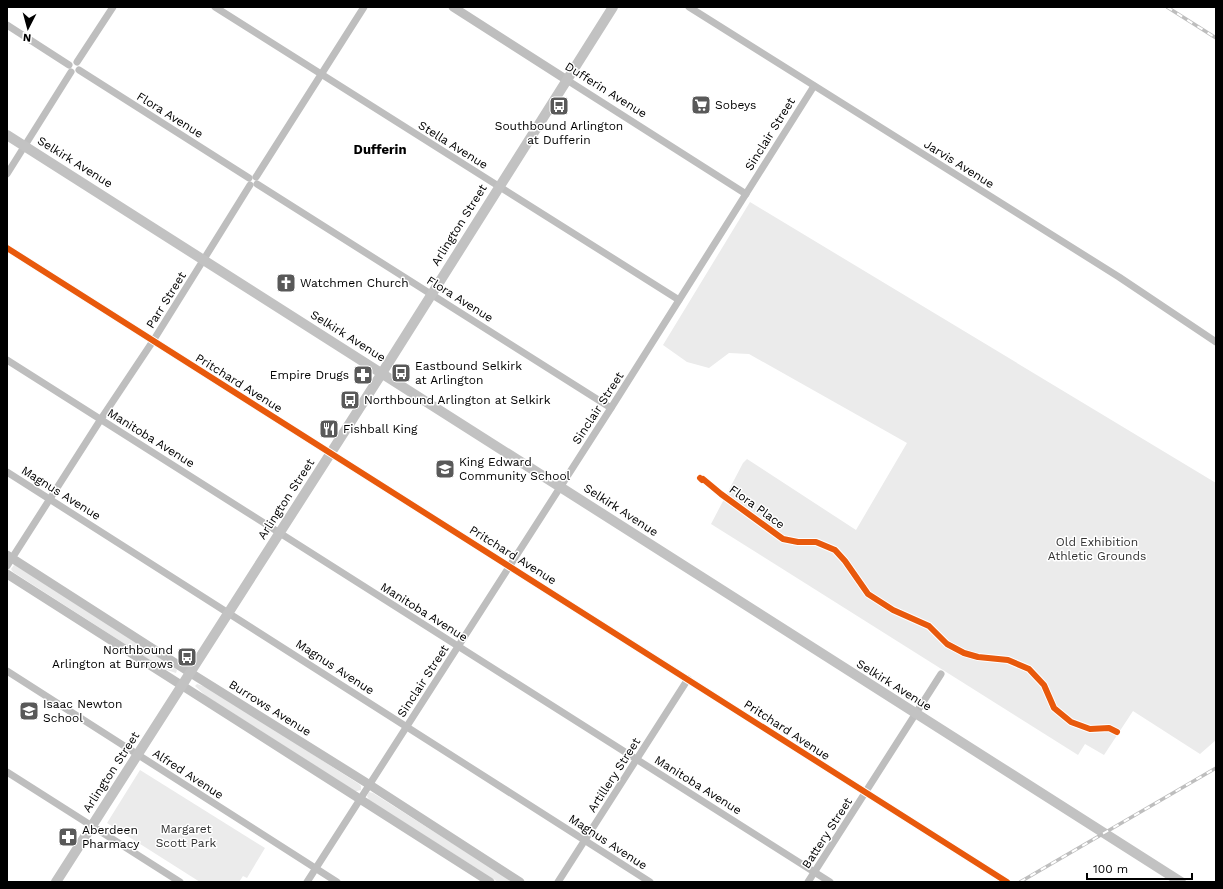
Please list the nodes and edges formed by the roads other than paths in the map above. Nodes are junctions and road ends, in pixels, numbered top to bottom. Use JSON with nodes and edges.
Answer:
{"nodes":[{"id":1,"x":113,"y":7,"type":"edge"},
{"id":2,"x":215,"y":7,"type":"edge"},
{"id":3,"x":364,"y":7,"type":"edge"},
{"id":4,"x":453,"y":7,"type":"edge"},
{"id":5,"x":613,"y":7,"type":"edge"},
{"id":6,"x":689,"y":7,"type":"edge"},
{"id":7,"x":7,"y":25,"type":"edge"},
{"id":8,"x":78,"y":66,"type":"junction"},
{"id":9,"x":70,"y":68,"type":"junction"},
{"id":10,"x":321,"y":74,"type":"junction"},
{"id":11,"x":567,"y":80,"type":"junction"},
{"id":12,"x":814,"y":86,"type":"junction"},
{"id":13,"x":7,"y":135,"type":"edge"},
{"id":14,"x":24,"y":146,"type":"junction"},
{"id":15,"x":7,"y":174,"type":"edge"},
{"id":16,"x":253,"y":181,"type":"junction"},
{"id":17,"x":499,"y":187,"type":"junction"},
{"id":18,"x":746,"y":194,"type":"junction"},
{"id":19,"x":7,"y":248,"type":"edge"},
{"id":20,"x":203,"y":260,"type":"junction"},
{"id":21,"x":431,"y":294,"type":"junction"},
{"id":22,"x":679,"y":300,"type":"junction"},
{"id":23,"x":154,"y":341,"type":"junction"},
{"id":24,"x":1216,"y":342,"type":"edge"},
{"id":25,"x":7,"y":360,"type":"edge"},
{"id":26,"x":382,"y":373,"type":"junction"},
{"id":27,"x":611,"y":408,"type":"junction"},
{"id":28,"x":101,"y":419,"type":"junction"},
{"id":29,"x":330,"y":453,"type":"junction"},
{"id":30,"x":7,"y":472,"type":"edge"},
{"id":31,"x":560,"y":487,"type":"junction"},
{"id":32,"x":50,"y":499,"type":"junction"},
{"id":33,"x":280,"y":533,"type":"junction"},
{"id":34,"x":9,"y":560,"type":"edge"},
{"id":35,"x":510,"y":566,"type":"junction"},
{"id":36,"x":7,"y":574,"type":"edge"},
{"id":37,"x":229,"y":612,"type":"junction"},
{"id":38,"x":458,"y":646,"type":"junction"},
{"id":39,"x":7,"y":671,"type":"edge"},
{"id":40,"x":190,"y":672,"type":"junction"},
{"id":41,"x":941,"y":674,"type":"dead end"},
{"id":42,"x":688,"y":680,"type":"junction"},
{"id":43,"x":182,"y":685,"type":"junction"},
{"id":44,"x":916,"y":714,"type":"junction"},
{"id":45,"x":407,"y":726,"type":"junction"},
{"id":46,"x":138,"y":754,"type":"junction"},
{"id":47,"x":636,"y":759,"type":"junction"},
{"id":48,"x":7,"y":772,"type":"edge"},
{"id":49,"x":370,"y":785,"type":"junction"},
{"id":50,"x":866,"y":793,"type":"junction"},
{"id":51,"x":361,"y":799,"type":"junction"},
{"id":52,"x":92,"y":826,"type":"junction"},
{"id":53,"x":585,"y":840,"type":"junction"},
{"id":54,"x":316,"y":868,"type":"junction"},
{"id":55,"x":814,"y":872,"type":"junction"},
{"id":56,"x":1169,"y":879,"type":"edge"},
{"id":57,"x":56,"y":882,"type":"edge"},
{"id":58,"x":180,"y":882,"type":"edge"},
{"id":59,"x":307,"y":882,"type":"edge"},
{"id":60,"x":337,"y":882,"type":"edge"},
{"id":61,"x":490,"y":882,"type":"edge"},
{"id":62,"x":520,"y":882,"type":"edge"},
{"id":63,"x":558,"y":882,"type":"edge"},
{"id":64,"x":650,"y":882,"type":"edge"},
{"id":65,"x":808,"y":882,"type":"edge"},
{"id":66,"x":830,"y":882,"type":"edge"},
{"id":67,"x":1008,"y":882,"type":"edge"},
{"id":68,"x":1181,"y":882,"type":"edge"}],
"edges":[{"from":1,"to":8,"type":"street"},
{"from":2,"to":10,"type":"street","name":"Stella Avenue"},
{"from":3,"to":10,"type":"street","name":"Parr Street"},
{"from":4,"to":11,"type":"street","name":"Dufferin Avenue"},
{"from":5,"to":11,"type":"main road","name":"Arlington Street"},
{"from":6,"to":12,"type":"street","name":"Jarvis Avenue"},
{"from":7,"to":9,"type":"street"},
{"from":8,"to":9,"type":"street"},
{"from":8,"to":16,"type":"street","name":"Flora Avenue"},
{"from":9,"to":14,"type":"street"},
{"from":10,"to":16,"type":"street","name":"Parr Street"},
{"from":10,"to":17,"type":"street","name":"Stella Avenue"},
{"from":11,"to":17,"type":"main road","name":"Arlington Street"},
{"from":11,"to":18,"type":"street","name":"Dufferin Avenue"},
{"from":12,"to":18,"type":"street","name":"Sinclair Street"},
{"from":12,"to":24,"type":"street","name":"Jarvis Avenue"},
{"from":13,"to":14,"type":"main road","name":"Selkirk Avenue"},
{"from":14,"to":15,"type":"street"},
{"from":14,"to":20,"type":"main road","name":"Selkirk Avenue"},
{"from":16,"to":20,"type":"street","name":"Parr Street"},
{"from":16,"to":21,"type":"street","name":"Flora Avenue"},
{"from":17,"to":21,"type":"main road","name":"Arlington Street"},
{"from":17,"to":22,"type":"street","name":"Stella Avenue"},
{"from":18,"to":22,"type":"street","name":"Sinclair Street"},
{"from":19,"to":23,"type":"street","name":"Pritchard Avenue"},
{"from":20,"to":23,"type":"street","name":"Parr Street"},
{"from":20,"to":26,"type":"main road","name":"Selkirk Avenue"},
{"from":21,"to":26,"type":"main road","name":"Arlington Street"},
{"from":21,"to":27,"type":"street","name":"Flora Avenue"},
{"from":22,"to":27,"type":"street","name":"Sinclair Street"},
{"from":23,"to":28,"type":"street","name":"Parr Street"},
{"from":23,"to":29,"type":"street","name":"Pritchard Avenue"},
{"from":25,"to":28,"type":"street","name":"Manitoba Avenue"},
{"from":26,"to":29,"type":"main road","name":"Arlington Street"},
{"from":26,"to":31,"type":"main road","name":"Selkirk Avenue"},
{"from":27,"to":31,"type":"street","name":"Sinclair Street"},
{"from":28,"to":32,"type":"street","name":"Parr Street"},
{"from":28,"to":33,"type":"street","name":"Manitoba Avenue"},
{"from":29,"to":33,"type":"main road","name":"Arlington Street"},
{"from":29,"to":35,"type":"street","name":"Pritchard Avenue"},
{"from":30,"to":32,"type":"street","name":"Magnus Avenue"},
{"from":31,"to":35,"type":"street","name":"Sinclair Street"},
{"from":31,"to":44,"type":"main road","name":"Selkirk Avenue"},
{"from":32,"to":34,"type":"street","name":"Parr Street"},
{"from":32,"to":37,"type":"street","name":"Magnus Avenue"},
{"from":33,"to":37,"type":"main road","name":"Arlington Street"},
{"from":33,"to":38,"type":"street","name":"Manitoba Avenue"},
{"from":34,"to":40,"type":"street","name":"Burrows Avenue"},
{"from":35,"to":38,"type":"street","name":"Sinclair Street"},
{"from":35,"to":42,"type":"street","name":"Pritchard Avenue"},
{"from":36,"to":43,"type":"street"},
{"from":37,"to":40,"type":"main road","name":"Arlington Street"},
{"from":37,"to":45,"type":"street","name":"Magnus Avenue"},
{"from":38,"to":45,"type":"street","name":"Sinclair Street"},
{"from":38,"to":47,"type":"street","name":"Manitoba Avenue"},
{"from":39,"to":46,"type":"street","name":"Alfred Avenue"},
{"from":40,"to":43,"type":"main road","name":"Arlington Street"},
{"from":40,"to":49,"type":"street","name":"Burrows Avenue"},
{"from":41,"to":44,"type":"street","name":"Battery Street"},
{"from":42,"to":47,"type":"street","name":"Artillery Street"},
{"from":42,"to":50,"type":"street","name":"Pritchard Avenue"},
{"from":43,"to":46,"type":"main road","name":"Arlington Street"},
{"from":43,"to":51,"type":"street"},
{"from":44,"to":50,"type":"street","name":"Battery Street"},
{"from":44,"to":56,"type":"main road","name":"Selkirk Avenue"},
{"from":45,"to":49,"type":"street","name":"Sinclair Street"},
{"from":45,"to":53,"type":"street","name":"Magnus Avenue"},
{"from":46,"to":52,"type":"main road","name":"Arlington Street"},
{"from":46,"to":54,"type":"street","name":"Alfred Avenue"},
{"from":47,"to":53,"type":"street","name":"Artillery Street"},
{"from":47,"to":55,"type":"street","name":"Manitoba Avenue"},
{"from":48,"to":52,"type":"street"},
{"from":49,"to":51,"type":"street","name":"Sinclair Street"},
{"from":49,"to":62,"type":"street","name":"Burrows Avenue"},
{"from":50,"to":55,"type":"street","name":"Battery Street"},
{"from":50,"to":67,"type":"street","name":"Pritchard Avenue"},
{"from":51,"to":54,"type":"street","name":"Sinclair Street"},
{"from":51,"to":61,"type":"street"},
{"from":52,"to":57,"type":"main road","name":"Arlington Street"},
{"from":52,"to":58,"type":"street"},
{"from":53,"to":63,"type":"street","name":"Artillery Street"},
{"from":53,"to":64,"type":"street","name":"Magnus Avenue"},
{"from":54,"to":59,"type":"street","name":"Sinclair Street"},
{"from":54,"to":60,"type":"street","name":"Alfred Avenue"},
{"from":55,"to":65,"type":"street","name":"Battery Street"},
{"from":55,"to":66,"type":"street","name":"Manitoba Avenue"},
{"from":56,"to":68,"type":"main road","name":"Selkirk Avenue"}]}
